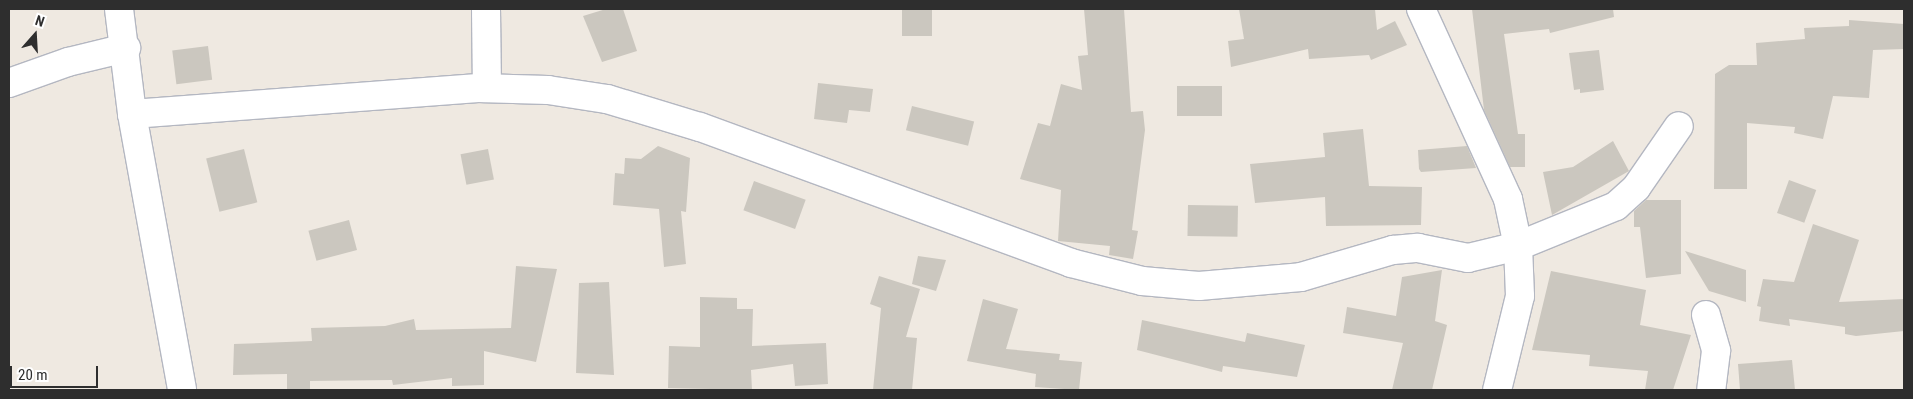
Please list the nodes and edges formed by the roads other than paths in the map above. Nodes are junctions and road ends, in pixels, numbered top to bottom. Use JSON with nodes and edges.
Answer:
{"nodes":[{"id":1,"x":119,"y":9,"type":"edge"},
{"id":2,"x":486,"y":9,"type":"edge"},
{"id":3,"x":1421,"y":9,"type":"edge"},
{"id":4,"x":126,"y":48,"type":"junction"},
{"id":5,"x":9,"y":83,"type":"edge"},
{"id":6,"x":487,"y":88,"type":"junction"},
{"id":7,"x":132,"y":114,"type":"junction"},
{"id":8,"x":1679,"y":126,"type":"dead end"},
{"id":9,"x":1518,"y":246,"type":"junction"},
{"id":10,"x":1706,"y":315,"type":"dead end"},
{"id":11,"x":182,"y":390,"type":"edge"},
{"id":12,"x":1496,"y":390,"type":"edge"},
{"id":13,"x":1711,"y":390,"type":"edge"}],
"edges":[{"from":1,"to":4,"type":"street"},
{"from":2,"to":6,"type":"street"},
{"from":3,"to":9,"type":"street"},
{"from":4,"to":5,"type":"street"},
{"from":4,"to":7,"type":"street"},
{"from":6,"to":7,"type":"street"},
{"from":6,"to":9,"type":"street"},
{"from":7,"to":11,"type":"street"},
{"from":8,"to":9,"type":"street"},
{"from":9,"to":12,"type":"street"},
{"from":10,"to":13,"type":"street"}]}
